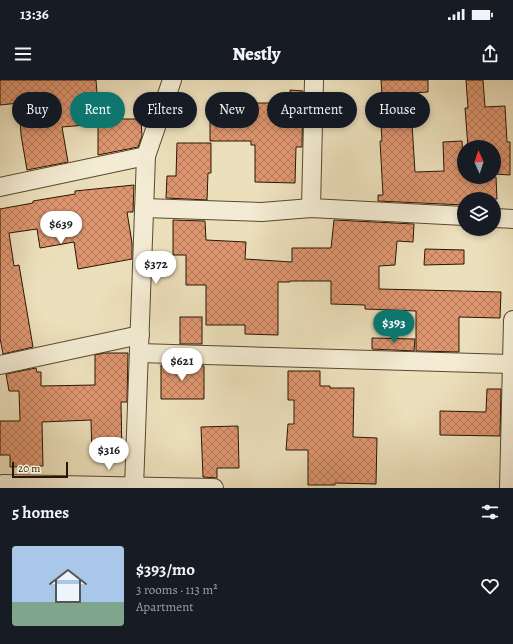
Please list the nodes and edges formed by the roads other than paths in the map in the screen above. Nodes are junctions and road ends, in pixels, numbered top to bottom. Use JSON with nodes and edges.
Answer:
{"nodes":[{"id":1,"x":172,"y":80,"type":"edge"},
{"id":2,"x":314,"y":80,"type":"edge"},
{"id":3,"x":146,"y":156,"type":"junction"},
{"id":4,"x":0,"y":187,"type":"edge"},
{"id":5,"x":144,"y":208,"type":"junction"},
{"id":6,"x":311,"y":208,"type":"junction"},
{"id":7,"x":457,"y":216,"type":"edge"},
{"id":8,"x":501,"y":218,"type":"edge"},
{"id":9,"x":513,"y":219,"type":"edge"},
{"id":10,"x":513,"y":320,"type":"edge"},
{"id":11,"x":139,"y":344,"type":"junction"},
{"id":12,"x":512,"y":364,"type":"edge"},
{"id":13,"x":0,"y":365,"type":"edge"},
{"id":14,"x":3,"y":484,"type":"dead end"},
{"id":15,"x":134,"y":487,"type":"edge"},
{"id":16,"x":214,"y":488,"type":"edge"},
{"id":17,"x":508,"y":488,"type":"edge"}],
"edges":[{"from":1,"to":3,"type":"street"},
{"from":2,"to":6,"type":"street"},
{"from":3,"to":4,"type":"street"},
{"from":3,"to":5,"type":"street"},
{"from":5,"to":6,"type":"street"},
{"from":5,"to":11,"type":"street"},
{"from":6,"to":7,"type":"street"},
{"from":8,"to":9,"type":"street"},
{"from":10,"to":12,"type":"street"},
{"from":11,"to":12,"type":"street"},
{"from":11,"to":13,"type":"street"},
{"from":11,"to":15,"type":"street"},
{"from":12,"to":17,"type":"street"},
{"from":14,"to":15,"type":"street"},
{"from":15,"to":16,"type":"street"}]}
